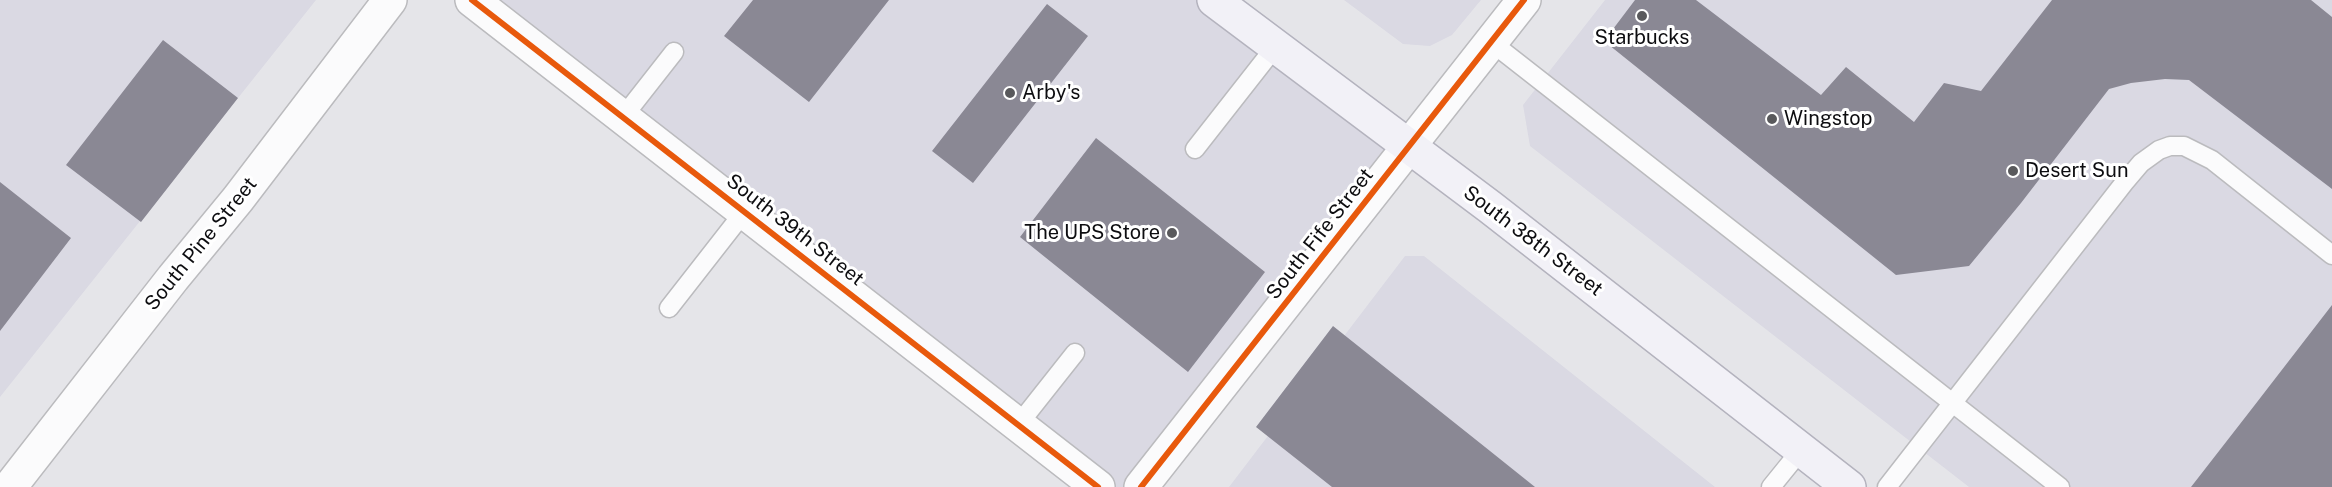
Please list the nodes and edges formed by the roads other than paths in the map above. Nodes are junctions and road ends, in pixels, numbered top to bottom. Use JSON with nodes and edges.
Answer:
{"nodes":[{"id":1,"x":390,"y":0,"type":"edge"},
{"id":2,"x":472,"y":0,"type":"edge"},
{"id":3,"x":1214,"y":0,"type":"edge"},
{"id":4,"x":1524,"y":0,"type":"edge"},
{"id":5,"x":1491,"y":42,"type":"junction"},
{"id":6,"x":1275,"y":47,"type":"junction"},
{"id":7,"x":674,"y":52,"type":"dead end"},
{"id":8,"x":623,"y":117,"type":"junction"},
{"id":9,"x":1408,"y":148,"type":"junction"},
{"id":10,"x":1195,"y":149,"type":"dead end"},
{"id":11,"x":744,"y":212,"type":"junction"},
{"id":12,"x":2332,"y":255,"type":"edge"},
{"id":13,"x":669,"y":308,"type":"dead end"},
{"id":14,"x":1075,"y":353,"type":"dead end"},
{"id":15,"x":1952,"y":402,"type":"junction"},
{"id":16,"x":1018,"y":425,"type":"junction"},
{"id":17,"x":1801,"y":450,"type":"junction"},
{"id":18,"x":10,"y":487,"type":"edge"},
{"id":19,"x":1098,"y":487,"type":"edge"},
{"id":20,"x":1141,"y":487,"type":"edge"},
{"id":21,"x":1771,"y":487,"type":"edge"},
{"id":22,"x":1849,"y":487,"type":"edge"},
{"id":23,"x":1887,"y":487,"type":"edge"},
{"id":24,"x":2060,"y":487,"type":"edge"}],
"edges":[{"from":1,"to":18,"type":"street","name":"South Pine Street"},
{"from":2,"to":8,"type":"street","name":"South 39th Street"},
{"from":3,"to":6,"type":"main road","name":"South 38th Street"},
{"from":4,"to":5,"type":"street","name":"South Fife Street"},
{"from":5,"to":9,"type":"street","name":"South Fife Street"},
{"from":5,"to":15,"type":"lane"},
{"from":6,"to":9,"type":"main road","name":"South 38th Street"},
{"from":6,"to":10,"type":"lane"},
{"from":7,"to":8,"type":"lane"},
{"from":8,"to":11,"type":"street","name":"South 39th Street"},
{"from":9,"to":17,"type":"main road","name":"South 38th Street"},
{"from":9,"to":20,"type":"street","name":"South Fife Street"},
{"from":11,"to":13,"type":"lane"},
{"from":11,"to":16,"type":"street","name":"South 39th Street"},
{"from":12,"to":15,"type":"lane"},
{"from":14,"to":16,"type":"lane"},
{"from":15,"to":23,"type":"lane"},
{"from":15,"to":24,"type":"lane"},
{"from":16,"to":19,"type":"street","name":"South 39th Street"},
{"from":17,"to":21,"type":"lane"},
{"from":17,"to":22,"type":"main road","name":"South 38th Street"}]}
